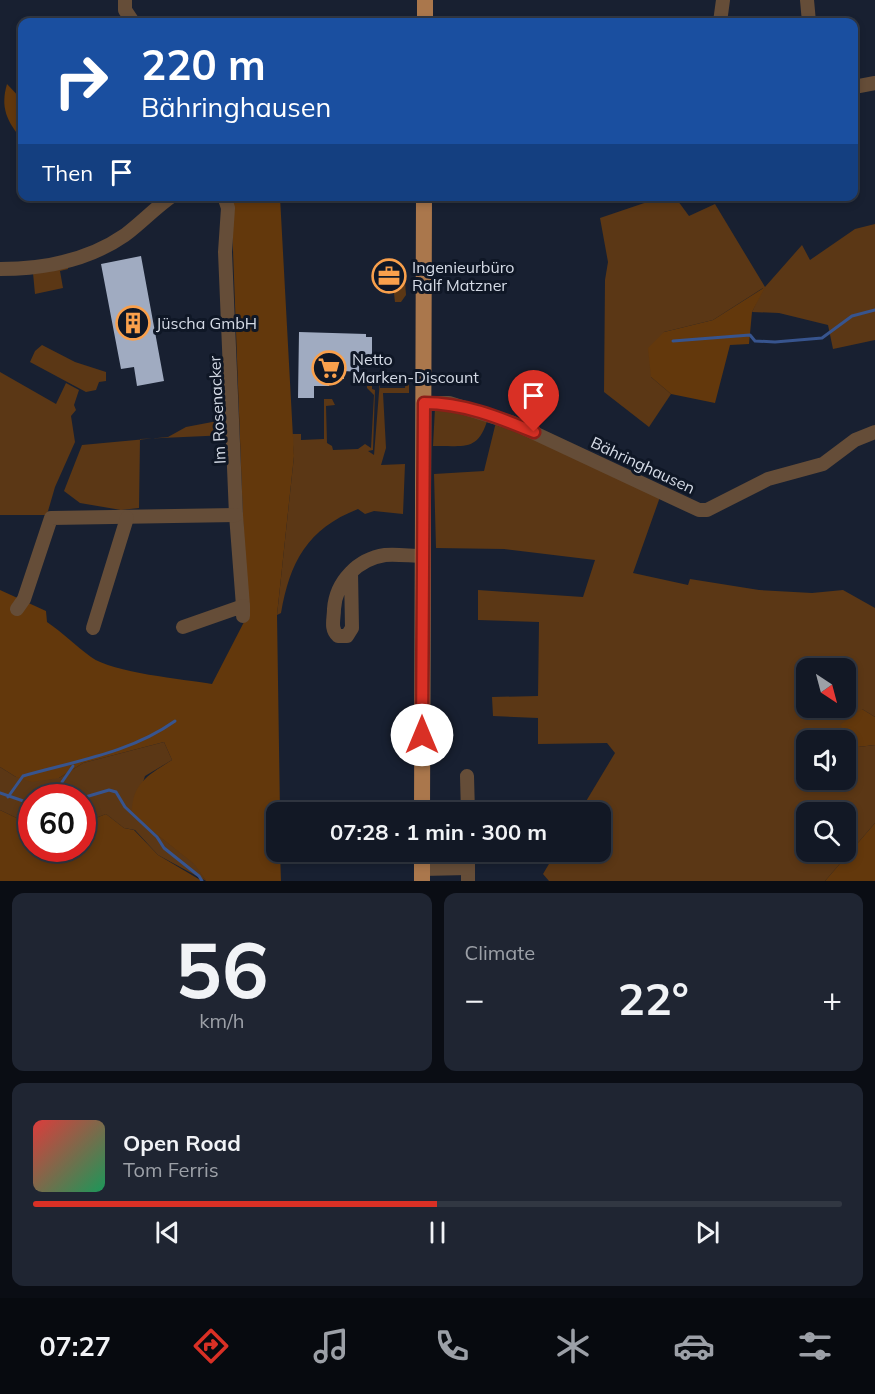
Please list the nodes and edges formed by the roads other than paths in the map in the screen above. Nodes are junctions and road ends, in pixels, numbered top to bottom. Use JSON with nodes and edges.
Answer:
{"nodes":[{"id":1,"x":125,"y":0,"type":"edge"},
{"id":2,"x":424,"y":0,"type":"edge"},
{"id":3,"x":723,"y":0,"type":"edge"},
{"id":4,"x":807,"y":0,"type":"edge"},
{"id":5,"x":130,"y":18,"type":"edge"},
{"id":6,"x":425,"y":18,"type":"edge"},
{"id":7,"x":721,"y":18,"type":"edge"},
{"id":8,"x":809,"y":18,"type":"edge"},
{"id":9,"x":875,"y":83,"type":"edge"},
{"id":10,"x":858,"y":86,"type":"edge"},
{"id":11,"x":166,"y":201,"type":"edge"},
{"id":12,"x":226,"y":201,"type":"edge"},
{"id":13,"x":424,"y":201,"type":"edge"},
{"id":14,"x":0,"y":269,"type":"edge"},
{"id":15,"x":424,"y":403,"type":"junction"},
{"id":16,"x":875,"y":432,"type":"edge"},
{"id":17,"x":236,"y":515,"type":"junction"},
{"id":18,"x":127,"y":518,"type":"junction"},
{"id":19,"x":423,"y":556,"type":"junction"},
{"id":20,"x":351,"y":572,"type":"dead end"},
{"id":21,"x":17,"y":609,"type":"dead end"},
{"id":22,"x":183,"y":627,"type":"dead end"},
{"id":23,"x":93,"y":628,"type":"dead end"},
{"id":24,"x":467,"y":776,"type":"dead end"},
{"id":25,"x":422,"y":802,"type":"edge"},
{"id":26,"x":468,"y":802,"type":"edge"},
{"id":27,"x":422,"y":867,"type":"edge"},
{"id":28,"x":468,"y":874,"type":"edge"}],
"edges":[{"from":1,"to":5,"type":"street"},
{"from":2,"to":6,"type":"main road"},
{"from":3,"to":7,"type":"street"},
{"from":4,"to":8,"type":"street"},
{"from":9,"to":10,"type":"street"},
{"from":11,"to":14,"type":"street"},
{"from":12,"to":17,"type":"street","name":"Im Rosenacker"},
{"from":13,"to":15,"type":"main road"},
{"from":15,"to":16,"type":"street","name":"Bähringhausen"},
{"from":15,"to":19,"type":"main road"},
{"from":17,"to":18,"type":"street"},
{"from":17,"to":22,"type":"street","name":"Im Rosenacker"},
{"from":18,"to":21,"type":"street"},
{"from":18,"to":23,"type":"street"},
{"from":19,"to":20,"type":"street"},
{"from":19,"to":25,"type":"main road"},
{"from":24,"to":26,"type":"street"},
{"from":27,"to":28,"type":"street"}]}
